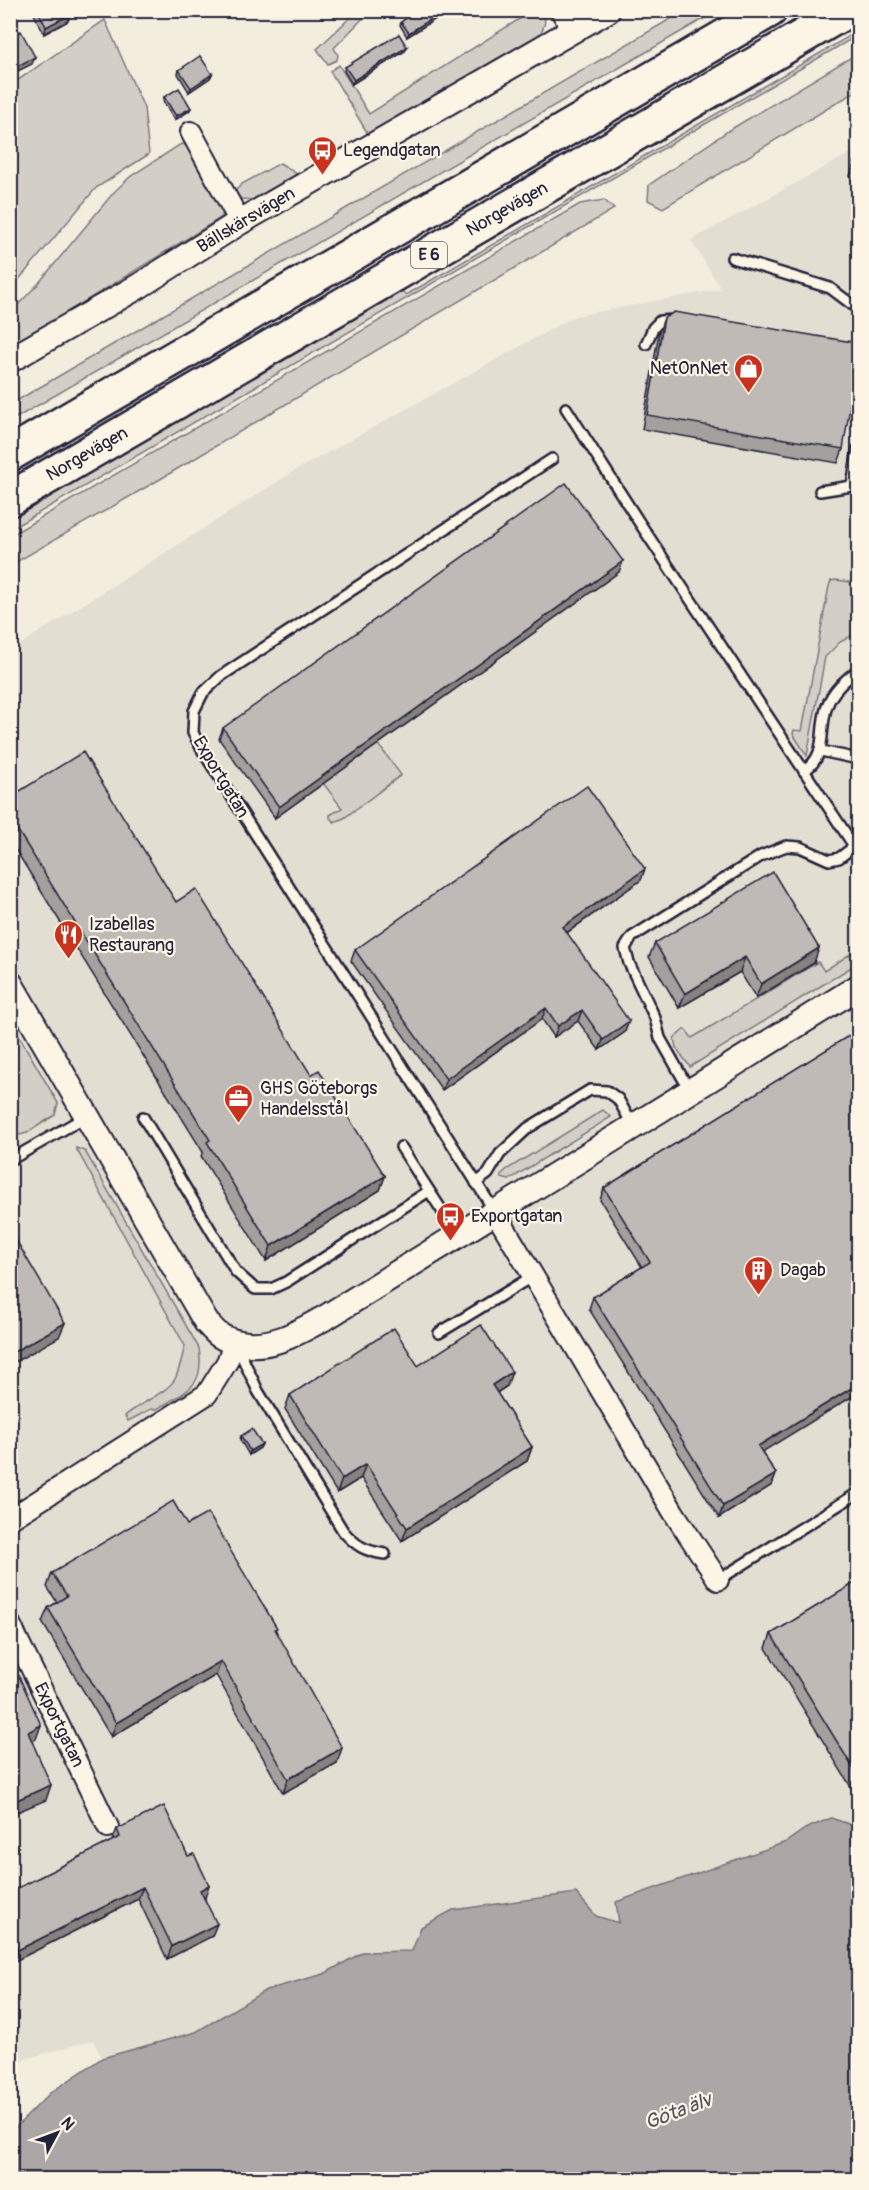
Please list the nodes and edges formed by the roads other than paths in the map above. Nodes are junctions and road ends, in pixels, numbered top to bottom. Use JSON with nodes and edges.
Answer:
{"nodes":[{"id":1,"x":608,"y":10,"type":"edge"},
{"id":2,"x":770,"y":10,"type":"edge"},
{"id":3,"x":848,"y":10,"type":"edge"},
{"id":4,"x":566,"y":21,"type":"edge"},
{"id":5,"x":191,"y":132,"type":"dead end"},
{"id":6,"x":240,"y":222,"type":"junction"},
{"id":7,"x":732,"y":258,"type":"dead end"},
{"id":8,"x":858,"y":309,"type":"edge"},
{"id":9,"x":679,"y":321,"type":"edge"},
{"id":10,"x":646,"y":344,"type":"dead end"},
{"id":11,"x":10,"y":360,"type":"edge"},
{"id":12,"x":566,"y":408,"type":"dead end"},
{"id":13,"x":858,"y":449,"type":"edge"},
{"id":14,"x":10,"y":454,"type":"edge"},
{"id":15,"x":552,"y":459,"type":"dead end"},
{"id":16,"x":820,"y":491,"type":"dead end"},
{"id":17,"x":10,"y":499,"type":"edge"},
{"id":18,"x":858,"y":670,"type":"edge"},
{"id":19,"x":821,"y":751,"type":"junction"},
{"id":20,"x":858,"y":759,"type":"edge"},
{"id":21,"x":804,"y":771,"type":"junction"},
{"id":22,"x":857,"y":849,"type":"edge"},
{"id":23,"x":10,"y":983,"type":"edge"},
{"id":24,"x":858,"y":987,"type":"edge"},
{"id":25,"x":690,"y":1091,"type":"junction"},
{"id":26,"x":87,"y":1116,"type":"junction"},
{"id":27,"x":143,"y":1117,"type":"dead end"},
{"id":28,"x":634,"y":1127,"type":"junction"},
{"id":29,"x":401,"y":1148,"type":"dead end"},
{"id":30,"x":10,"y":1160,"type":"edge"},
{"id":31,"x":476,"y":1183,"type":"junction"},
{"id":32,"x":429,"y":1191,"type":"junction"},
{"id":33,"x":495,"y":1212,"type":"junction"},
{"id":34,"x":458,"y":1236,"type":"junction"},
{"id":35,"x":533,"y":1276,"type":"junction"},
{"id":36,"x":439,"y":1333,"type":"dead end"},
{"id":37,"x":235,"y":1342,"type":"junction"},
{"id":38,"x":858,"y":1493,"type":"edge"},
{"id":39,"x":10,"y":1518,"type":"edge"},
{"id":40,"x":385,"y":1554,"type":"dead end"},
{"id":41,"x":718,"y":1580,"type":"joint"},
{"id":42,"x":10,"y":1624,"type":"edge"},
{"id":43,"x":108,"y":1827,"type":"dead end"}],
"edges":[{"from":1,"to":4,"type":"street","name":"Bällskärsvägen"},
{"from":2,"to":14,"type":"highway","number":"E 6"},
{"from":3,"to":17,"type":"highway","name":"Norgevägen","number":"E 6"},
{"from":4,"to":6,"type":"street","name":"Bällskärsvägen"},
{"from":5,"to":6,"type":"street"},
{"from":6,"to":11,"type":"street","name":"Bällskärsvägen"},
{"from":7,"to":8,"type":"lane"},
{"from":9,"to":10,"type":"lane"},
{"from":12,"to":21,"type":"lane"},
{"from":13,"to":16,"type":"lane"},
{"from":15,"to":31,"type":"lane","name":"Exportgatan"},
{"from":18,"to":19,"type":"lane"},
{"from":19,"to":20,"type":"lane"},
{"from":19,"to":21,"type":"lane"},
{"from":21,"to":22,"type":"lane"},
{"from":22,"to":25,"type":"lane"},
{"from":23,"to":26,"type":"street"},
{"from":24,"to":25,"type":"street"},
{"from":25,"to":28,"type":"street"},
{"from":26,"to":30,"type":"lane"},
{"from":26,"to":37,"type":"street"},
{"from":27,"to":32,"type":"lane"},
{"from":28,"to":31,"type":"lane"},
{"from":28,"to":33,"type":"street"},
{"from":29,"to":32,"type":"lane"},
{"from":31,"to":33,"type":"lane","name":"Exportgatan"},
{"from":32,"to":34,"type":"lane"},
{"from":33,"to":34,"type":"street"},
{"from":33,"to":35,"type":"street","name":"Exportgatan"},
{"from":34,"to":37,"type":"street"},
{"from":35,"to":36,"type":"lane"},
{"from":35,"to":41,"type":"street","name":"Exportgatan"},
{"from":37,"to":39,"type":"street"},
{"from":37,"to":40,"type":"lane"},
{"from":38,"to":41,"type":"lane"},
{"from":42,"to":43,"type":"street","name":"Exportgatan"}]}
